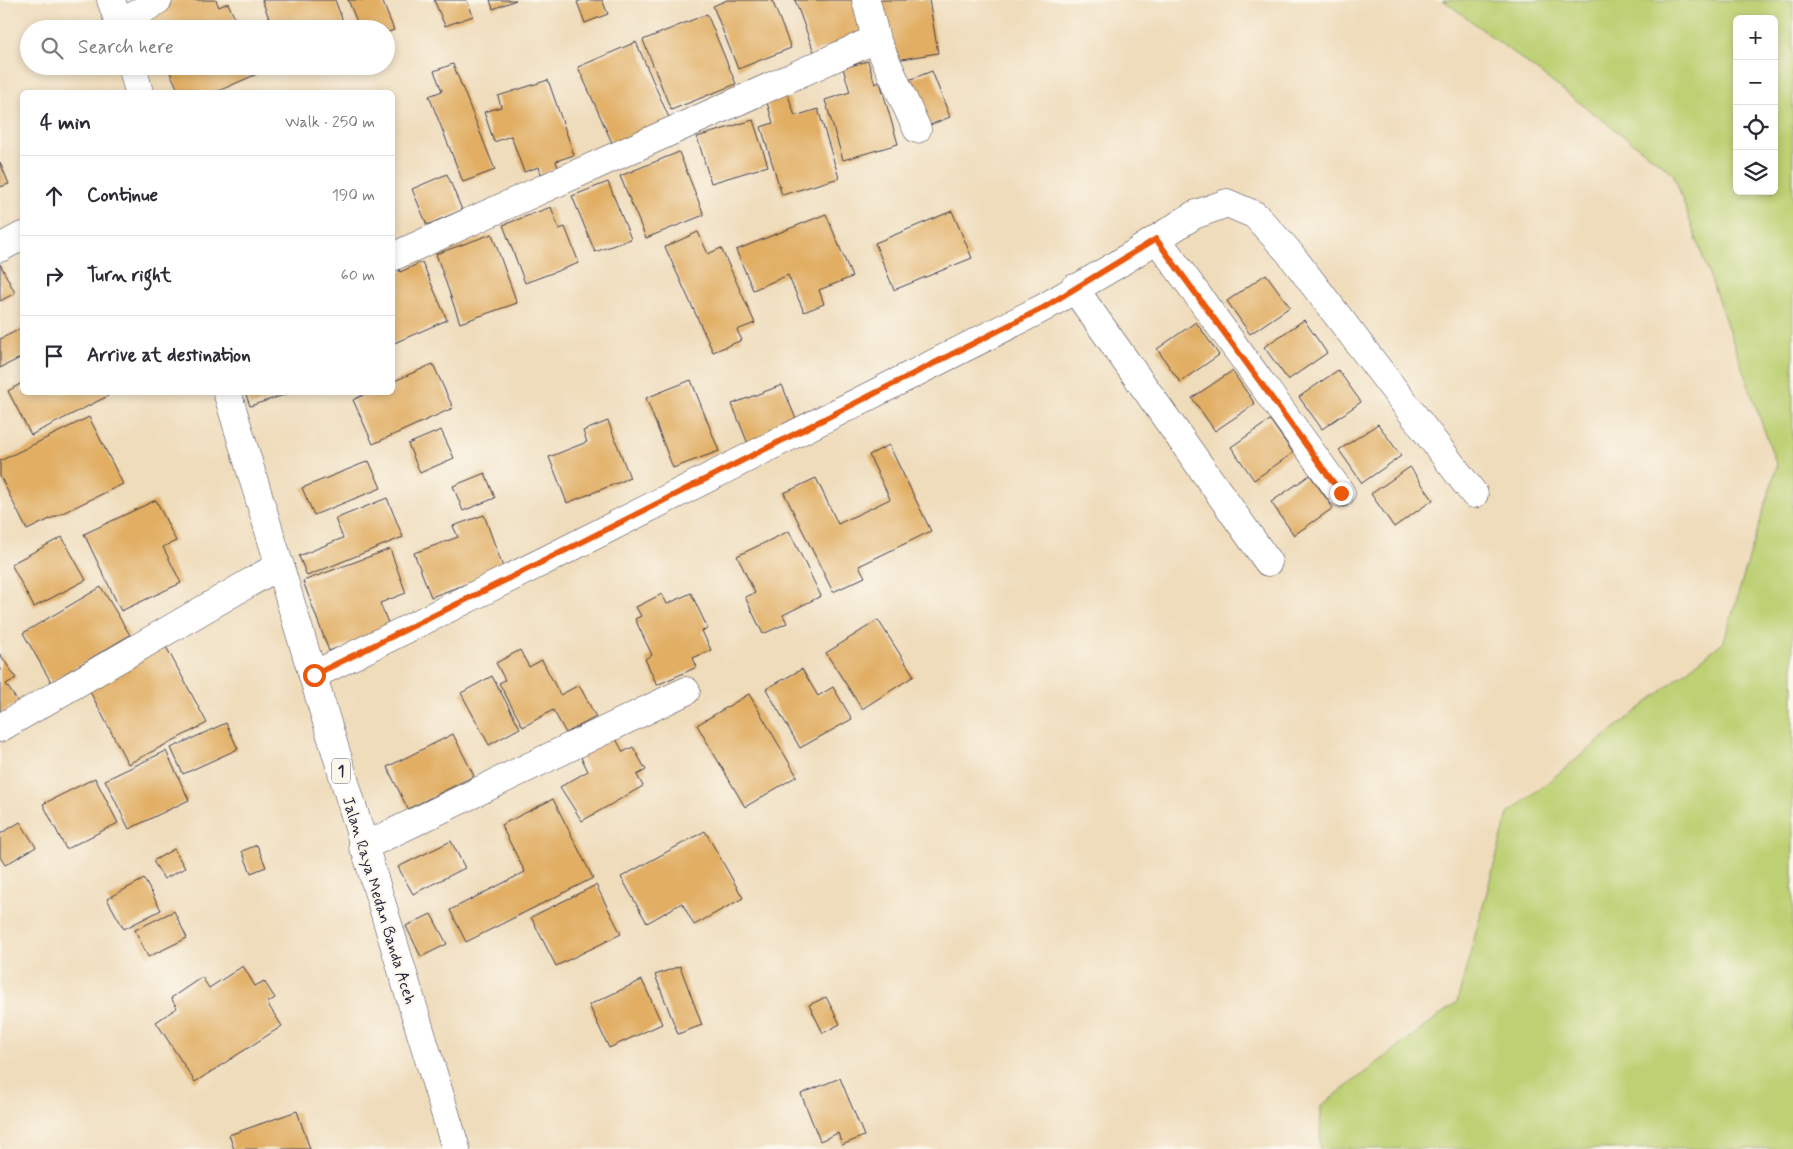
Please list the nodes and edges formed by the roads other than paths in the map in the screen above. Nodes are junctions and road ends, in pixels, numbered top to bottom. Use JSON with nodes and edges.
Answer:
{"nodes":[{"id":1,"x":158,"y":0,"type":"edge"},
{"id":2,"x":866,"y":0,"type":"edge"},
{"id":3,"x":117,"y":18,"type":"edge"},
{"id":4,"x":876,"y":39,"type":"junction"},
{"id":5,"x":135,"y":75,"type":"edge"},
{"id":6,"x":139,"y":90,"type":"edge"},
{"id":7,"x":917,"y":129,"type":"dead end"},
{"id":8,"x":20,"y":237,"type":"edge"},
{"id":9,"x":1156,"y":239,"type":"junction"},
{"id":10,"x":0,"y":248,"type":"edge"},
{"id":11,"x":395,"y":256,"type":"edge"},
{"id":12,"x":1074,"y":288,"type":"junction"},
{"id":13,"x":228,"y":395,"type":"edge"},
{"id":14,"x":1341,"y":493,"type":"dead end"},
{"id":15,"x":1474,"y":494,"type":"dead end"},
{"id":16,"x":1268,"y":562,"type":"dead end"},
{"id":17,"x":280,"y":565,"type":"junction"},
{"id":18,"x":314,"y":675,"type":"junction"},
{"id":19,"x":686,"y":691,"type":"dead end"},
{"id":20,"x":0,"y":728,"type":"edge"},
{"id":21,"x":364,"y":847,"type":"junction"},
{"id":22,"x":456,"y":1149,"type":"edge"}],
"edges":[{"from":1,"to":3,"type":"main road"},
{"from":2,"to":4,"type":"main road"},
{"from":4,"to":7,"type":"main road"},
{"from":4,"to":11,"type":"main road"},
{"from":5,"to":6,"type":"main road"},
{"from":8,"to":10,"type":"main road"},
{"from":9,"to":12,"type":"main road"},
{"from":9,"to":14,"type":"main road"},
{"from":9,"to":15,"type":"main road"},
{"from":12,"to":16,"type":"main road"},
{"from":12,"to":18,"type":"main road"},
{"from":13,"to":17,"type":"main road","name":"Jalan Raya Medan Banda Aceh","number":"1"},
{"from":17,"to":18,"type":"main road","name":"Jalan Raya Medan Banda Aceh","number":"1"},
{"from":17,"to":20,"type":"main road"},
{"from":18,"to":21,"type":"main road","name":"Jalan Raya Medan Banda Aceh","number":"1"},
{"from":19,"to":21,"type":"main road"},
{"from":21,"to":22,"type":"main road","name":"Jalan Raya Medan Banda Aceh","number":"1"}]}
